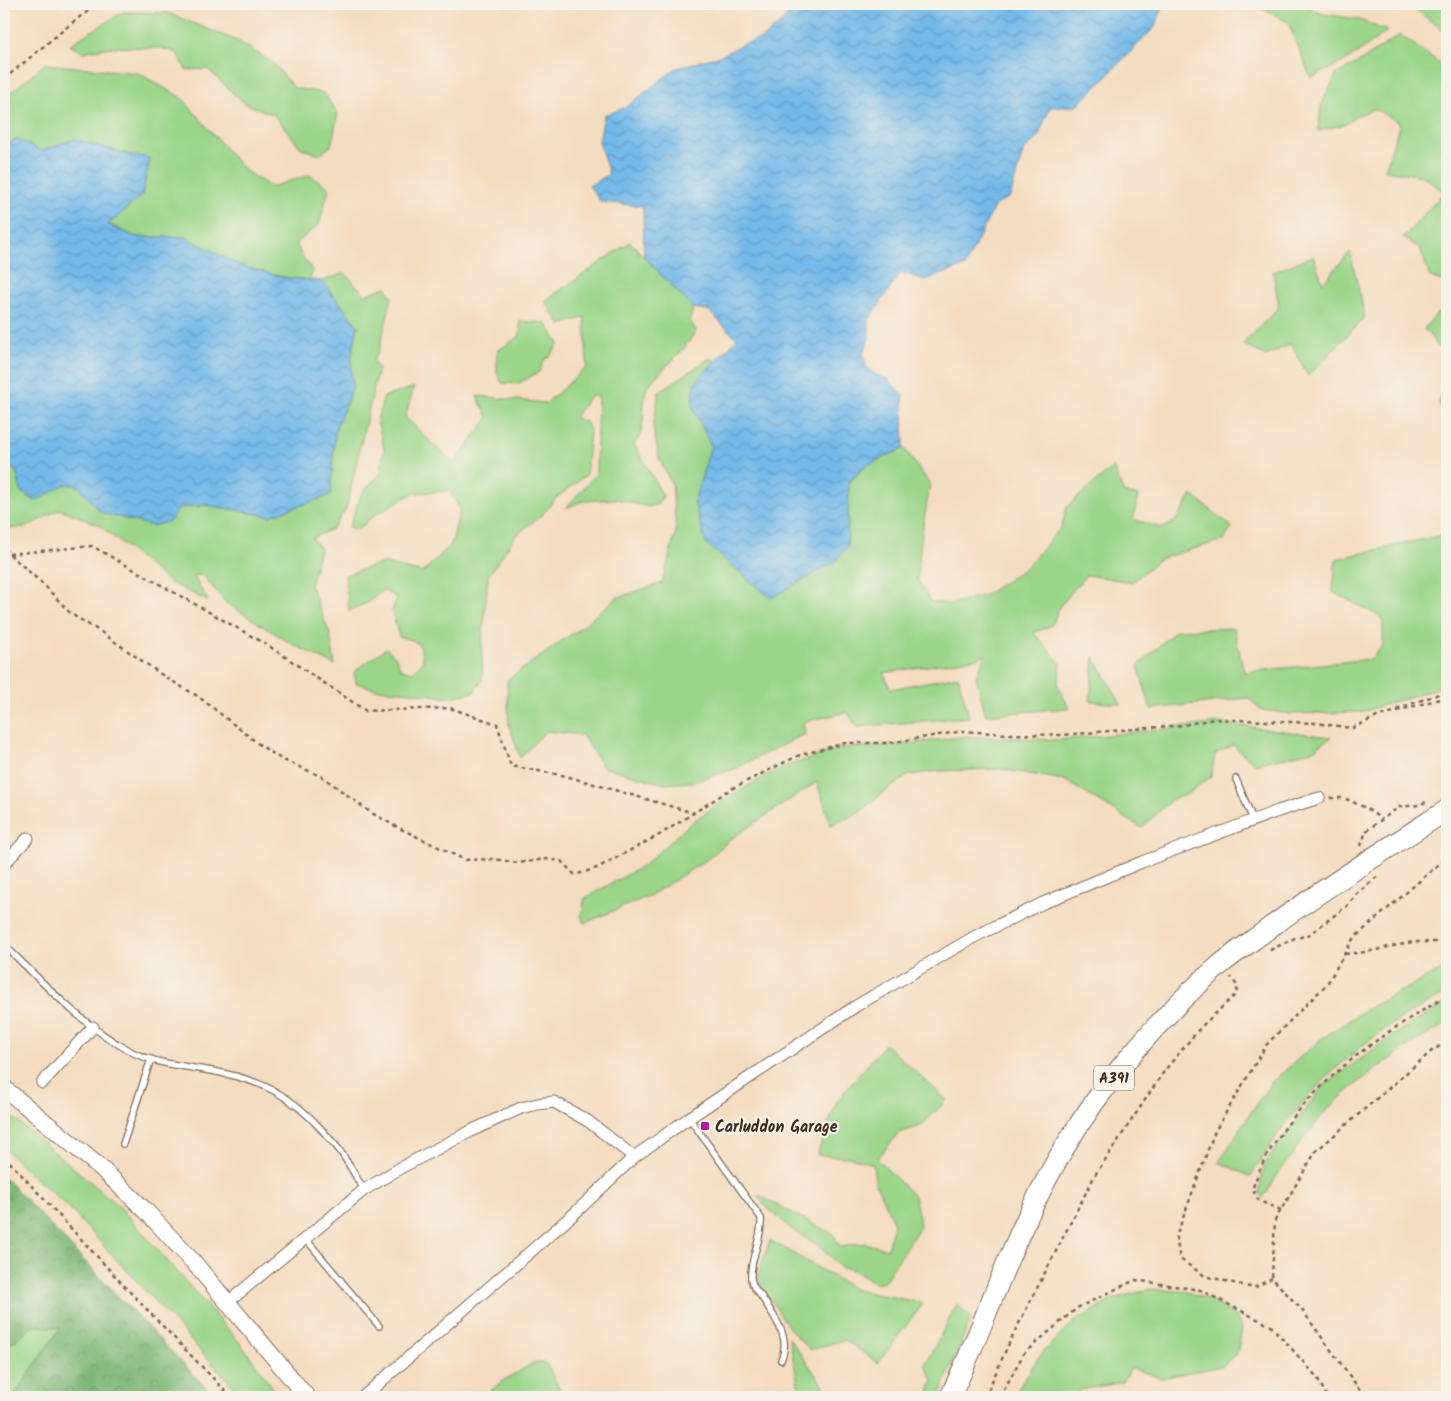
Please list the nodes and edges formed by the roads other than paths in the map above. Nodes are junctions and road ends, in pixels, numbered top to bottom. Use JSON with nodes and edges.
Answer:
{"nodes":[{"id":1,"x":1236,"y":779,"type":"dead end"},
{"id":2,"x":1319,"y":798,"type":"road end"},
{"id":3,"x":1447,"y":810,"type":"edge"},
{"id":4,"x":1253,"y":820,"type":"junction"},
{"id":5,"x":28,"y":838,"type":"dead end"},
{"id":6,"x":6,"y":858,"type":"edge"},
{"id":7,"x":4,"y":945,"type":"edge"},
{"id":8,"x":93,"y":1027,"type":"junction"},
{"id":9,"x":151,"y":1059,"type":"junction"},
{"id":10,"x":42,"y":1083,"type":"dead end"},
{"id":11,"x":4,"y":1088,"type":"edge"},
{"id":12,"x":689,"y":1118,"type":"junction"},
{"id":13,"x":123,"y":1144,"type":"dead end"},
{"id":14,"x":634,"y":1157,"type":"junction"},
{"id":15,"x":364,"y":1190,"type":"junction"},
{"id":16,"x":305,"y":1238,"type":"junction"},
{"id":17,"x":228,"y":1303,"type":"junction"},
{"id":18,"x":380,"y":1326,"type":"dead end"},
{"id":19,"x":780,"y":1360,"type":"dead end"},
{"id":20,"x":307,"y":1397,"type":"edge"},
{"id":21,"x":364,"y":1397,"type":"edge"},
{"id":22,"x":950,"y":1397,"type":"edge"}],
"edges":[{"from":1,"to":4,"type":"lane"},
{"from":2,"to":4,"type":"street"},
{"from":3,"to":22,"type":"highway","number":"A391"},
{"from":4,"to":12,"type":"street"},
{"from":5,"to":6,"type":"street"},
{"from":7,"to":8,"type":"lane"},
{"from":8,"to":9,"type":"lane"},
{"from":8,"to":10,"type":"street"},
{"from":9,"to":13,"type":"lane"},
{"from":9,"to":15,"type":"lane"},
{"from":11,"to":17,"type":"street"},
{"from":12,"to":14,"type":"street"},
{"from":12,"to":19,"type":"lane"},
{"from":14,"to":15,"type":"street"},
{"from":14,"to":21,"type":"street"},
{"from":15,"to":16,"type":"street"},
{"from":16,"to":17,"type":"street"},
{"from":16,"to":18,"type":"lane"},
{"from":17,"to":20,"type":"street"}]}
